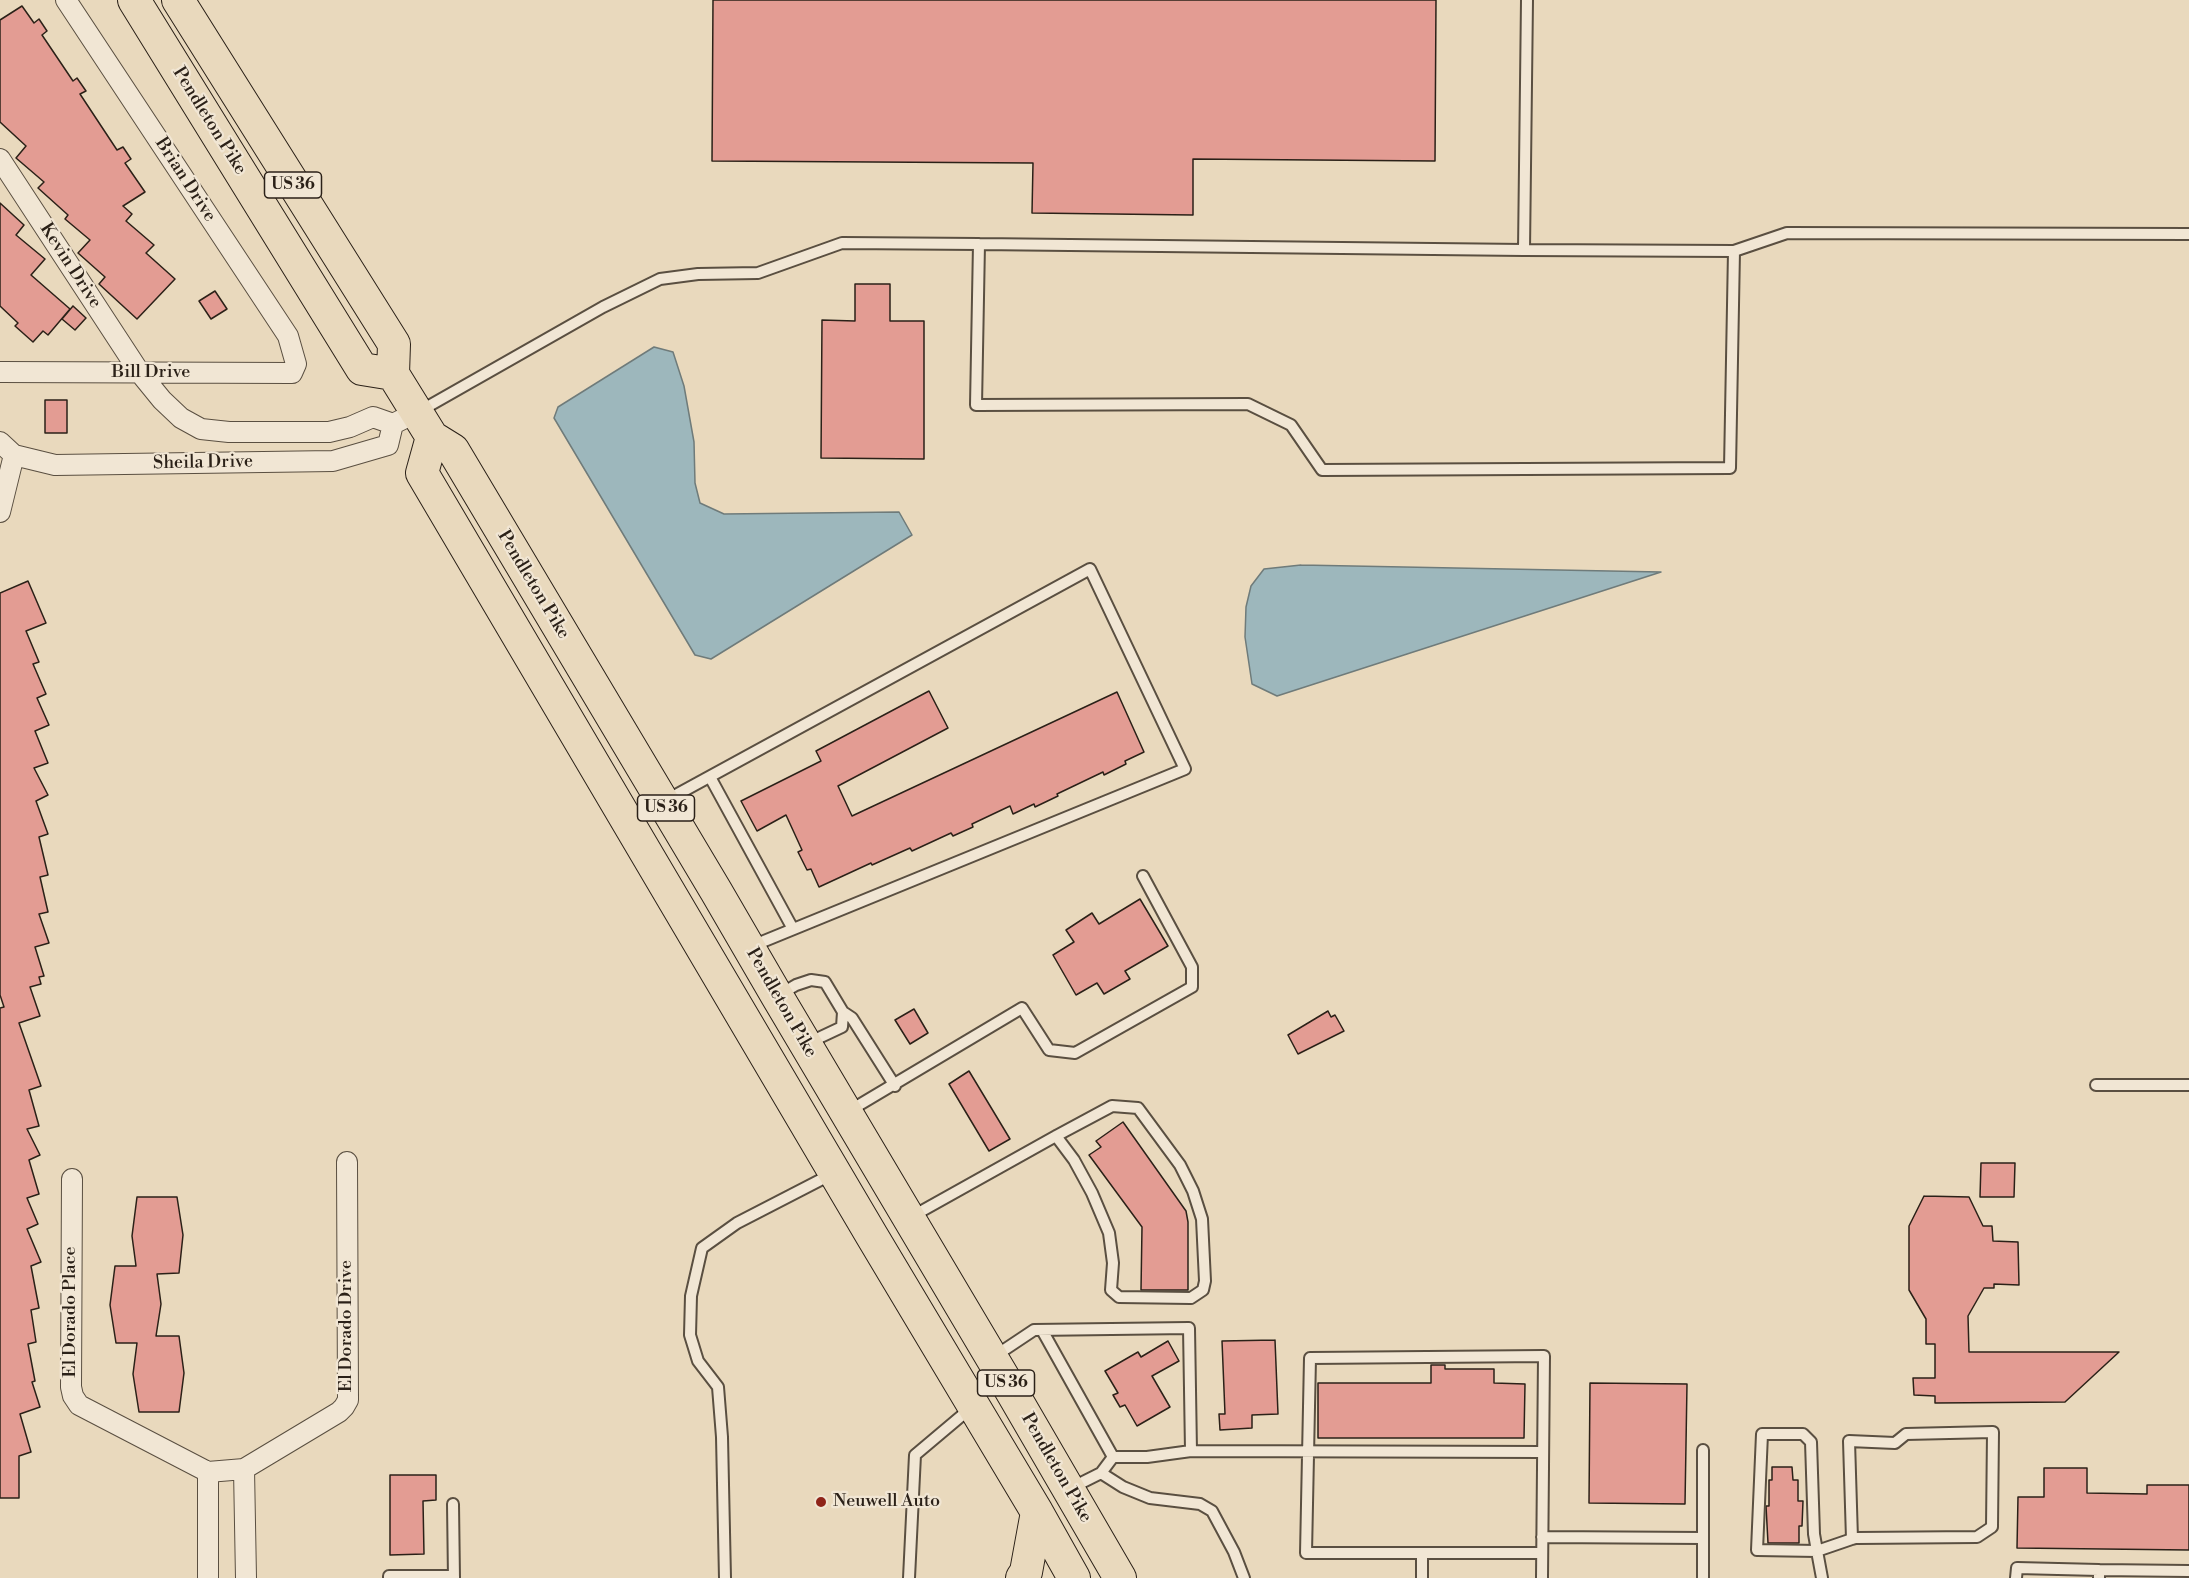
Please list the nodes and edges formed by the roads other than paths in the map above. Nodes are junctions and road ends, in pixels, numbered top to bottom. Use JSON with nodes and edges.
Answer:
{"nodes":[{"id":1,"x":66,"y":0,"type":"edge"},
{"id":2,"x":134,"y":0,"type":"edge"},
{"id":3,"x":178,"y":0,"type":"edge"},
{"id":4,"x":1527,"y":0,"type":"edge"},
{"id":5,"x":0,"y":159,"type":"edge"},
{"id":6,"x":2189,"y":234,"type":"edge"},
{"id":7,"x":979,"y":244,"type":"junction"},
{"id":8,"x":1524,"y":250,"type":"junction"},
{"id":9,"x":1734,"y":251,"type":"junction"},
{"id":10,"x":296,"y":364,"type":"joint"},
{"id":11,"x":0,"y":372,"type":"edge"},
{"id":12,"x":140,"y":373,"type":"junction"},
{"id":13,"x":393,"y":374,"type":"junction"},
{"id":14,"x":414,"y":424,"type":"junction"},
{"id":15,"x":7,"y":449,"type":"edge"},
{"id":16,"x":0,"y":512,"type":"edge"},
{"id":17,"x":710,"y":777,"type":"junction"},
{"id":18,"x":663,"y":802,"type":"junction"},
{"id":19,"x":1143,"y":876,"type":"dead end"},
{"id":20,"x":793,"y":928,"type":"junction"},
{"id":21,"x":749,"y":948,"type":"junction"},
{"id":22,"x":777,"y":996,"type":"junction"},
{"id":23,"x":843,"y":1012,"type":"junction"},
{"id":24,"x":805,"y":1045,"type":"junction"},
{"id":25,"x":2096,"y":1085,"type":"dead end"},
{"id":26,"x":2189,"y":1085,"type":"edge"},
{"id":27,"x":895,"y":1086,"type":"junction"},
{"id":28,"x":846,"y":1113,"type":"junction"},
{"id":29,"x":1056,"y":1136,"type":"junction"},
{"id":30,"x":347,"y":1162,"type":"dead end"},
{"id":31,"x":835,"y":1172,"type":"junction"},
{"id":32,"x":72,"y":1179,"type":"dead end"},
{"id":33,"x":909,"y":1219,"type":"junction"},
{"id":34,"x":1042,"y":1330,"type":"junction"},
{"id":35,"x":992,"y":1358,"type":"junction"},
{"id":36,"x":973,"y":1406,"type":"junction"},
{"id":37,"x":1702,"y":1450,"type":"dead end"},
{"id":38,"x":1191,"y":1451,"type":"junction"},
{"id":39,"x":1308,"y":1452,"type":"junction"},
{"id":40,"x":1543,"y":1452,"type":"junction"},
{"id":41,"x":1113,"y":1457,"type":"junction"},
{"id":42,"x":244,"y":1469,"type":"junction"},
{"id":43,"x":208,"y":1472,"type":"junction"},
{"id":44,"x":1101,"y":1473,"type":"junction"},
{"id":45,"x":1068,"y":1489,"type":"junction"},
{"id":46,"x":453,"y":1504,"type":"dead end"},
{"id":47,"x":1037,"y":1512,"type":"junction"},
{"id":48,"x":1542,"y":1537,"type":"junction"},
{"id":49,"x":1703,"y":1538,"type":"junction"},
{"id":50,"x":1852,"y":1539,"type":"junction"},
{"id":51,"x":1817,"y":1551,"type":"junction"},
{"id":52,"x":1422,"y":1553,"type":"junction"},
{"id":53,"x":1542,"y":1553,"type":"junction"},
{"id":54,"x":2189,"y":1570,"type":"edge"},
{"id":55,"x":2099,"y":1574,"type":"edge"},
{"id":56,"x":454,"y":1577,"type":"edge"},
{"id":57,"x":208,"y":1578,"type":"edge"},
{"id":58,"x":246,"y":1578,"type":"edge"},
{"id":59,"x":389,"y":1578,"type":"edge"},
{"id":60,"x":725,"y":1578,"type":"edge"},
{"id":61,"x":909,"y":1578,"type":"edge"},
{"id":62,"x":1022,"y":1578,"type":"edge"},
{"id":63,"x":1074,"y":1578,"type":"edge"},
{"id":64,"x":1120,"y":1578,"type":"edge"},
{"id":65,"x":1244,"y":1578,"type":"edge"},
{"id":66,"x":1422,"y":1578,"type":"edge"},
{"id":67,"x":1542,"y":1578,"type":"edge"},
{"id":68,"x":1703,"y":1578,"type":"edge"},
{"id":69,"x":1822,"y":1578,"type":"edge"},
{"id":70,"x":2016,"y":1578,"type":"edge"}],
"edges":[{"from":1,"to":10,"type":"street","name":"Brian Drive"},
{"from":2,"to":13,"type":"main road","name":"Pendleton Pike"},
{"from":3,"to":13,"type":"main road","name":"Pendleton Pike","number":"US 36"},
{"from":4,"to":8,"type":"lane"},
{"from":5,"to":12,"type":"street","name":"Kevin Drive"},
{"from":6,"to":9,"type":"lane"},
{"from":7,"to":8,"type":"lane"},
{"from":7,"to":9,"type":"lane"},
{"from":7,"to":14,"type":"lane"},
{"from":8,"to":9,"type":"lane"},
{"from":10,"to":12,"type":"street","name":"Bill Drive"},
{"from":11,"to":12,"type":"street","name":"Bill Drive"},
{"from":12,"to":14,"type":"street","name":"Sheila Drive"},
{"from":13,"to":14,"type":"main road","name":"Pendleton Pike","number":"US 36"},
{"from":14,"to":15,"type":"street","name":"Sheila Drive"},
{"from":14,"to":18,"type":"main road","name":"Pendleton Pike","number":"US 36"},
{"from":14,"to":31,"type":"main road"},
{"from":15,"to":16,"type":"street"},
{"from":17,"to":18,"type":"lane"},
{"from":17,"to":20,"type":"lane"},
{"from":17,"to":20,"type":"lane"},
{"from":18,"to":21,"type":"main road","name":"Pendleton Pike","number":"US 36"},
{"from":19,"to":27,"type":"lane"},
{"from":20,"to":21,"type":"lane"},
{"from":21,"to":22,"type":"main road","name":"Pendleton Pike","number":"US 36"},
{"from":22,"to":23,"type":"lane"},
{"from":22,"to":24,"type":"main road","name":"Pendleton Pike","number":"US 36"},
{"from":23,"to":24,"type":"lane"},
{"from":23,"to":27,"type":"lane"},
{"from":24,"to":28,"type":"main road","name":"Pendleton Pike","number":"US 36"},
{"from":25,"to":26,"type":"lane"},
{"from":27,"to":28,"type":"lane"},
{"from":28,"to":33,"type":"main road","name":"Pendleton Pike","number":"US 36"},
{"from":29,"to":29,"type":"lane"},
{"from":29,"to":33,"type":"lane"},
{"from":30,"to":42,"type":"street","name":"El Dorado Drive"},
{"from":31,"to":36,"type":"main road","number":"US 36"},
{"from":31,"to":60,"type":"lane"},
{"from":32,"to":43,"type":"street","name":"El Dorado Place"},
{"from":33,"to":35,"type":"main road","name":"Pendleton Pike","number":"US 36"},
{"from":34,"to":35,"type":"lane"},
{"from":34,"to":38,"type":"lane"},
{"from":34,"to":41,"type":"lane"},
{"from":35,"to":45,"type":"main road","name":"Pendleton Pike","number":"US 36"},
{"from":36,"to":47,"type":"main road","number":"US 36"},
{"from":36,"to":61,"type":"lane"},
{"from":37,"to":49,"type":"lane"},
{"from":38,"to":39,"type":"lane"},
{"from":38,"to":41,"type":"lane"},
{"from":39,"to":40,"type":"lane"},
{"from":39,"to":40,"type":"lane"},
{"from":39,"to":52,"type":"lane"},
{"from":40,"to":48,"type":"lane"},
{"from":41,"to":44,"type":"lane"},
{"from":42,"to":43,"type":"street"},
{"from":42,"to":58,"type":"street"},
{"from":43,"to":57,"type":"street"},
{"from":44,"to":45,"type":"lane"},
{"from":44,"to":65,"type":"lane"},
{"from":45,"to":64,"type":"main road","name":"Pendleton Pike","number":"US 36"},
{"from":46,"to":56,"type":"lane"},
{"from":47,"to":62,"type":"main road"},
{"from":47,"to":63,"type":"main road","number":"US 36"},
{"from":48,"to":49,"type":"lane"},
{"from":48,"to":53,"type":"lane"},
{"from":49,"to":68,"type":"lane"},
{"from":50,"to":50,"type":"lane"},
{"from":50,"to":51,"type":"lane"},
{"from":51,"to":51,"type":"lane"},
{"from":51,"to":69,"type":"lane"},
{"from":52,"to":53,"type":"lane"},
{"from":52,"to":66,"type":"lane"},
{"from":53,"to":67,"type":"lane"},
{"from":54,"to":55,"type":"lane"},
{"from":55,"to":70,"type":"lane"},
{"from":56,"to":59,"type":"lane"}]}
